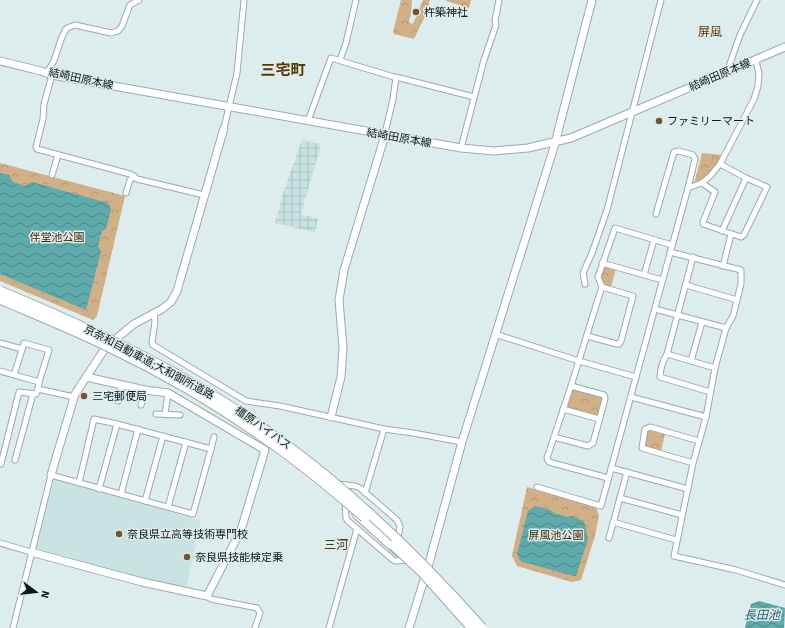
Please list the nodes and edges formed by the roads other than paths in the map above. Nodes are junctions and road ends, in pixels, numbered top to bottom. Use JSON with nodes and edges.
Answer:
{"nodes":[{"id":1,"x":139,"y":0,"type":"edge"},
{"id":2,"x":244,"y":0,"type":"edge"},
{"id":3,"x":356,"y":0,"type":"edge"},
{"id":4,"x":499,"y":0,"type":"edge"},
{"id":5,"x":592,"y":0,"type":"edge"},
{"id":6,"x":661,"y":0,"type":"edge"},
{"id":7,"x":757,"y":0,"type":"edge"},
{"id":8,"x":785,"y":47,"type":"edge"},
{"id":9,"x":340,"y":60,"type":"junction"},
{"id":10,"x":756,"y":60,"type":"junction"},
{"id":11,"x":0,"y":61,"type":"edge"},
{"id":12,"x":727,"y":72,"type":"junction"},
{"id":13,"x":49,"y":74,"type":"junction"},
{"id":14,"x":396,"y":77,"type":"junction"},
{"id":15,"x":474,"y":97,"type":"junction"},
{"id":16,"x":228,"y":107,"type":"junction"},
{"id":17,"x":632,"y":113,"type":"junction"},
{"id":18,"x":308,"y":121,"type":"junction"},
{"id":19,"x":224,"y":128,"type":"joint"},
{"id":20,"x":385,"y":135,"type":"junction"},
{"id":21,"x":554,"y":143,"type":"junction"},
{"id":22,"x":461,"y":148,"type":"junction"},
{"id":23,"x":58,"y":155,"type":"junction"},
{"id":24,"x":720,"y":164,"type":"junction"},
{"id":25,"x":52,"y":175,"type":"dead end"},
{"id":26,"x":134,"y":176,"type":"junction"},
{"id":27,"x":746,"y":178,"type":"junction"},
{"id":28,"x":702,"y":183,"type":"junction"},
{"id":29,"x":688,"y":188,"type":"junction"},
{"id":30,"x":126,"y":192,"type":"dead end"},
{"id":31,"x":204,"y":195,"type":"junction"},
{"id":32,"x":656,"y":214,"type":"dead end"},
{"id":33,"x":722,"y":231,"type":"junction"},
{"id":34,"x":731,"y":234,"type":"junction"},
{"id":35,"x":654,"y":240,"type":"junction"},
{"id":36,"x":672,"y":245,"type":"junction"},
{"id":37,"x":670,"y":252,"type":"junction"},
{"id":38,"x":693,"y":258,"type":"junction"},
{"id":39,"x":602,"y":264,"type":"junction"},
{"id":40,"x":724,"y":266,"type":"junction"},
{"id":41,"x":644,"y":275,"type":"junction"},
{"id":42,"x":662,"y":280,"type":"junction"},
{"id":43,"x":585,"y":284,"type":"dead end"},
{"id":44,"x":686,"y":285,"type":"junction"},
{"id":45,"x":602,"y":287,"type":"junction"},
{"id":46,"x":0,"y":290,"type":"edge"},
{"id":47,"x":0,"y":300,"type":"edge"},
{"id":48,"x":737,"y":300,"type":"junction"},
{"id":49,"x":655,"y":309,"type":"junction"},
{"id":50,"x":154,"y":313,"type":"junction"},
{"id":51,"x":678,"y":315,"type":"junction"},
{"id":52,"x":702,"y":322,"type":"junction"},
{"id":53,"x":726,"y":328,"type":"junction"},
{"id":54,"x":495,"y":334,"type":"junction"},
{"id":55,"x":587,"y":336,"type":"junction"},
{"id":56,"x":114,"y":340,"type":"junction"},
{"id":57,"x":0,"y":343,"type":"edge"},
{"id":58,"x":106,"y":347,"type":"junction"},
{"id":59,"x":22,"y":349,"type":"junction"},
{"id":60,"x":667,"y":354,"type":"junction"},
{"id":61,"x":691,"y":360,"type":"junction"},
{"id":62,"x":579,"y":361,"type":"junction"},
{"id":63,"x":715,"y":368,"type":"junction"},
{"id":64,"x":0,"y":371,"type":"edge"},
{"id":65,"x":14,"y":375,"type":"junction"},
{"id":66,"x":86,"y":377,"type":"junction"},
{"id":67,"x":636,"y":377,"type":"junction"},
{"id":68,"x":39,"y":382,"type":"junction"},
{"id":69,"x":121,"y":385,"type":"junction"},
{"id":70,"x":571,"y":386,"type":"junction"},
{"id":71,"x":38,"y":389,"type":"junction"},
{"id":72,"x":145,"y":390,"type":"junction"},
{"id":73,"x":710,"y":392,"type":"junction"},
{"id":74,"x":168,"y":393,"type":"junction"},
{"id":75,"x":34,"y":394,"type":"junction"},
{"id":76,"x":74,"y":397,"type":"junction"},
{"id":77,"x":630,"y":397,"type":"junction"},
{"id":78,"x":118,"y":400,"type":"dead end"},
{"id":79,"x":141,"y":405,"type":"dead end"},
{"id":80,"x":562,"y":409,"type":"junction"},
{"id":81,"x":156,"y":414,"type":"dead end"},
{"id":82,"x":165,"y":414,"type":"junction"},
{"id":83,"x":180,"y":415,"type":"dead end"},
{"id":84,"x":331,"y":417,"type":"junction"},
{"id":85,"x":706,"y":417,"type":"junction"},
{"id":86,"x":599,"y":419,"type":"junction"},
{"id":87,"x":117,"y":424,"type":"junction"},
{"id":88,"x":138,"y":429,"type":"junction"},
{"id":89,"x":384,"y":429,"type":"junction"},
{"id":90,"x":163,"y":436,"type":"junction"},
{"id":91,"x":214,"y":437,"type":"dead end"},
{"id":92,"x":554,"y":437,"type":"junction"},
{"id":93,"x":699,"y":441,"type":"junction"},
{"id":94,"x":186,"y":442,"type":"junction"},
{"id":95,"x":462,"y":442,"type":"junction"},
{"id":96,"x":211,"y":448,"type":"junction"},
{"id":97,"x":15,"y":460,"type":"dead end"},
{"id":98,"x":693,"y":463,"type":"junction"},
{"id":99,"x":1,"y":464,"type":"edge"},
{"id":100,"x":611,"y":468,"type":"junction"},
{"id":101,"x":627,"y":472,"type":"junction"},
{"id":102,"x":51,"y":475,"type":"junction"},
{"id":103,"x":608,"y":478,"type":"junction"},
{"id":104,"x":79,"y":483,"type":"junction"},
{"id":105,"x":338,"y":484,"type":"junction"},
{"id":106,"x":537,"y":487,"type":"dead end"},
{"id":107,"x":688,"y":488,"type":"junction"},
{"id":108,"x":99,"y":489,"type":"junction"},
{"id":109,"x":365,"y":493,"type":"junction"},
{"id":110,"x":120,"y":494,"type":"junction"},
{"id":111,"x":620,"y":498,"type":"junction"},
{"id":112,"x":145,"y":501,"type":"junction"},
{"id":113,"x":345,"y":503,"type":"junction"},
{"id":114,"x":168,"y":507,"type":"junction"},
{"id":115,"x":682,"y":515,"type":"junction"},
{"id":116,"x":613,"y":522,"type":"junction"},
{"id":117,"x":357,"y":529,"type":"junction"},
{"id":118,"x":398,"y":538,"type":"junction"},
{"id":119,"x":609,"y":538,"type":"dead end"},
{"id":120,"x":676,"y":540,"type":"junction"},
{"id":121,"x":0,"y":544,"type":"edge"},
{"id":122,"x":31,"y":552,"type":"junction"},
{"id":123,"x":407,"y":560,"type":"junction"},
{"id":124,"x":428,"y":567,"type":"junction"},
{"id":125,"x":425,"y":578,"type":"junction"},
{"id":126,"x":785,"y":585,"type":"edge"},
{"id":127,"x":207,"y":596,"type":"junction"},
{"id":128,"x":14,"y":628,"type":"edge"},
{"id":129,"x":255,"y":628,"type":"edge"},
{"id":130,"x":329,"y":628,"type":"edge"},
{"id":131,"x":409,"y":628,"type":"edge"},
{"id":132,"x":471,"y":628,"type":"edge"},
{"id":133,"x":483,"y":628,"type":"edge"}],
"edges":[{"from":1,"to":13,"type":"street"},
{"from":2,"to":16,"type":"street"},
{"from":3,"to":9,"type":"street"},
{"from":4,"to":15,"type":"street"},
{"from":5,"to":21,"type":"street"},
{"from":6,"to":17,"type":"street"},
{"from":7,"to":12,"type":"street"},
{"from":8,"to":10,"type":"street","name":"結崎田原本線"},
{"from":9,"to":14,"type":"street"},
{"from":9,"to":18,"type":"street"},
{"from":10,"to":12,"type":"street","name":"結崎田原本線"},
{"from":10,"to":24,"type":"street"},
{"from":11,"to":13,"type":"street","name":"結崎田原本線"},
{"from":12,"to":17,"type":"street","name":"結崎田原本線"},
{"from":13,"to":16,"type":"street","name":"結崎田原本線"},
{"from":13,"to":23,"type":"street"},
{"from":14,"to":15,"type":"street"},
{"from":14,"to":20,"type":"street"},
{"from":15,"to":22,"type":"street"},
{"from":16,"to":18,"type":"street","name":"結崎田原本線"},
{"from":16,"to":19,"type":"street"},
{"from":17,"to":21,"type":"street","name":"結崎田原本線"},
{"from":17,"to":43,"type":"street"},
{"from":18,"to":20,"type":"street","name":"結崎田原本線"},
{"from":19,"to":31,"type":"street"},
{"from":20,"to":22,"type":"street","name":"結崎田原本線"},
{"from":20,"to":84,"type":"street"},
{"from":21,"to":22,"type":"street","name":"結崎田原本線"},
{"from":21,"to":54,"type":"street"},
{"from":23,"to":25,"type":"street"},
{"from":23,"to":26,"type":"street"},
{"from":24,"to":27,"type":"street"},
{"from":24,"to":28,"type":"street"},
{"from":26,"to":30,"type":"street"},
{"from":26,"to":31,"type":"street"},
{"from":27,"to":33,"type":"street"},
{"from":27,"to":34,"type":"street"},
{"from":28,"to":29,"type":"street"},
{"from":28,"to":33,"type":"street"},
{"from":29,"to":32,"type":"street"},
{"from":29,"to":36,"type":"street"},
{"from":31,"to":50,"type":"street"},
{"from":33,"to":34,"type":"street"},
{"from":34,"to":40,"type":"street"},
{"from":35,"to":36,"type":"street"},
{"from":35,"to":39,"type":"street"},
{"from":35,"to":41,"type":"street"},
{"from":36,"to":37,"type":"street"},
{"from":37,"to":38,"type":"street"},
{"from":37,"to":42,"type":"street"},
{"from":38,"to":40,"type":"street"},
{"from":38,"to":44,"type":"street"},
{"from":39,"to":41,"type":"street"},
{"from":39,"to":45,"type":"street"},
{"from":40,"to":48,"type":"street"},
{"from":41,"to":42,"type":"street"},
{"from":42,"to":49,"type":"street"},
{"from":44,"to":48,"type":"street"},
{"from":44,"to":51,"type":"street"},
{"from":45,"to":55,"type":"street"},
{"from":45,"to":55,"type":"street"},
{"from":46,"to":56,"type":"highway","name":"橿原バイパス"},
{"from":46,"to":133,"type":"highway","name":"京奈和自動車道;大和御所道路","bridge":true},
{"from":47,"to":58,"type":"highway","name":"橿原バイパス"},
{"from":47,"to":132,"type":"highway","name":"京奈和自動車道;大和御所道路","bridge":true},
{"from":48,"to":53,"type":"street"},
{"from":49,"to":51,"type":"street"},
{"from":49,"to":67,"type":"street"},
{"from":50,"to":56,"type":"street"},
{"from":50,"to":84,"type":"street"},
{"from":51,"to":52,"type":"street"},
{"from":51,"to":60,"type":"street"},
{"from":52,"to":53,"type":"street"},
{"from":52,"to":61,"type":"street"},
{"from":53,"to":63,"type":"street"},
{"from":54,"to":62,"type":"street"},
{"from":54,"to":95,"type":"street"},
{"from":55,"to":62,"type":"street"},
{"from":56,"to":58,"type":"street"},
{"from":56,"to":105,"type":"highway","name":"橿原バイパス"},
{"from":57,"to":59,"type":"street"},
{"from":58,"to":66,"type":"street"},
{"from":58,"to":113,"type":"highway","name":"橿原バイパス"},
{"from":59,"to":65,"type":"street"},
{"from":59,"to":68,"type":"street"},
{"from":60,"to":61,"type":"street"},
{"from":60,"to":73,"type":"street"},
{"from":61,"to":63,"type":"street"},
{"from":62,"to":67,"type":"street"},
{"from":62,"to":70,"type":"street"},
{"from":63,"to":73,"type":"street"},
{"from":64,"to":65,"type":"street"},
{"from":65,"to":68,"type":"street"},
{"from":66,"to":69,"type":"street"},
{"from":66,"to":76,"type":"street"},
{"from":67,"to":77,"type":"street"},
{"from":68,"to":71,"type":"street"},
{"from":69,"to":72,"type":"street"},
{"from":69,"to":78,"type":"street"},
{"from":70,"to":80,"type":"street"},
{"from":70,"to":86,"type":"street"},
{"from":71,"to":75,"type":"street"},
{"from":71,"to":76,"type":"street"},
{"from":72,"to":74,"type":"street"},
{"from":72,"to":79,"type":"street"},
{"from":73,"to":85,"type":"street"},
{"from":74,"to":82,"type":"street"},
{"from":74,"to":127,"type":"street"},
{"from":75,"to":97,"type":"street"},
{"from":75,"to":99,"type":"street"},
{"from":76,"to":102,"type":"street"},
{"from":77,"to":85,"type":"street"},
{"from":77,"to":100,"type":"street"},
{"from":80,"to":86,"type":"street"},
{"from":80,"to":92,"type":"street"},
{"from":81,"to":82,"type":"street"},
{"from":82,"to":83,"type":"street"},
{"from":84,"to":89,"type":"street"},
{"from":85,"to":93,"type":"street"},
{"from":86,"to":92,"type":"street"},
{"from":87,"to":88,"type":"street"},
{"from":87,"to":104,"type":"street"},
{"from":87,"to":108,"type":"street"},
{"from":88,"to":90,"type":"street"},
{"from":88,"to":110,"type":"street"},
{"from":89,"to":95,"type":"street"},
{"from":89,"to":109,"type":"street"},
{"from":90,"to":94,"type":"street"},
{"from":90,"to":112,"type":"street"},
{"from":91,"to":96,"type":"street"},
{"from":92,"to":103,"type":"street"},
{"from":93,"to":98,"type":"street"},
{"from":93,"to":98,"type":"street"},
{"from":94,"to":96,"type":"street"},
{"from":94,"to":114,"type":"street"},
{"from":95,"to":124,"type":"street"},
{"from":96,"to":114,"type":"street"},
{"from":98,"to":107,"type":"street"},
{"from":100,"to":101,"type":"street"},
{"from":100,"to":103,"type":"street"},
{"from":101,"to":107,"type":"street"},
{"from":101,"to":111,"type":"street"},
{"from":102,"to":104,"type":"street"},
{"from":102,"to":122,"type":"street"},
{"from":103,"to":106,"type":"street"},
{"from":104,"to":108,"type":"street"},
{"from":105,"to":109,"type":"street"},
{"from":105,"to":118,"type":"highway","name":"橿原バイパス"},
{"from":107,"to":115,"type":"street"},
{"from":108,"to":110,"type":"street"},
{"from":109,"to":118,"type":"street"},
{"from":110,"to":112,"type":"street"},
{"from":111,"to":115,"type":"street"},
{"from":111,"to":116,"type":"street"},
{"from":112,"to":114,"type":"street"},
{"from":113,"to":117,"type":"street"},
{"from":113,"to":123,"type":"highway","name":"橿原バイパス"},
{"from":115,"to":120,"type":"street"},
{"from":116,"to":119,"type":"street"},
{"from":116,"to":120,"type":"street"},
{"from":117,"to":123,"type":"street"},
{"from":117,"to":130,"type":"street"},
{"from":118,"to":124,"type":"highway","name":"橿原バイパス"},
{"from":120,"to":126,"type":"street"},
{"from":121,"to":122,"type":"street"},
{"from":122,"to":127,"type":"street"},
{"from":122,"to":128,"type":"street"},
{"from":123,"to":125,"type":"highway","name":"橿原バイパス"},
{"from":124,"to":125,"type":"street"},
{"from":124,"to":133,"type":"highway","name":"橿原バイパス"},
{"from":125,"to":131,"type":"street"},
{"from":125,"to":132,"type":"highway","name":"橿原バイパス"},
{"from":127,"to":129,"type":"street"}]}
